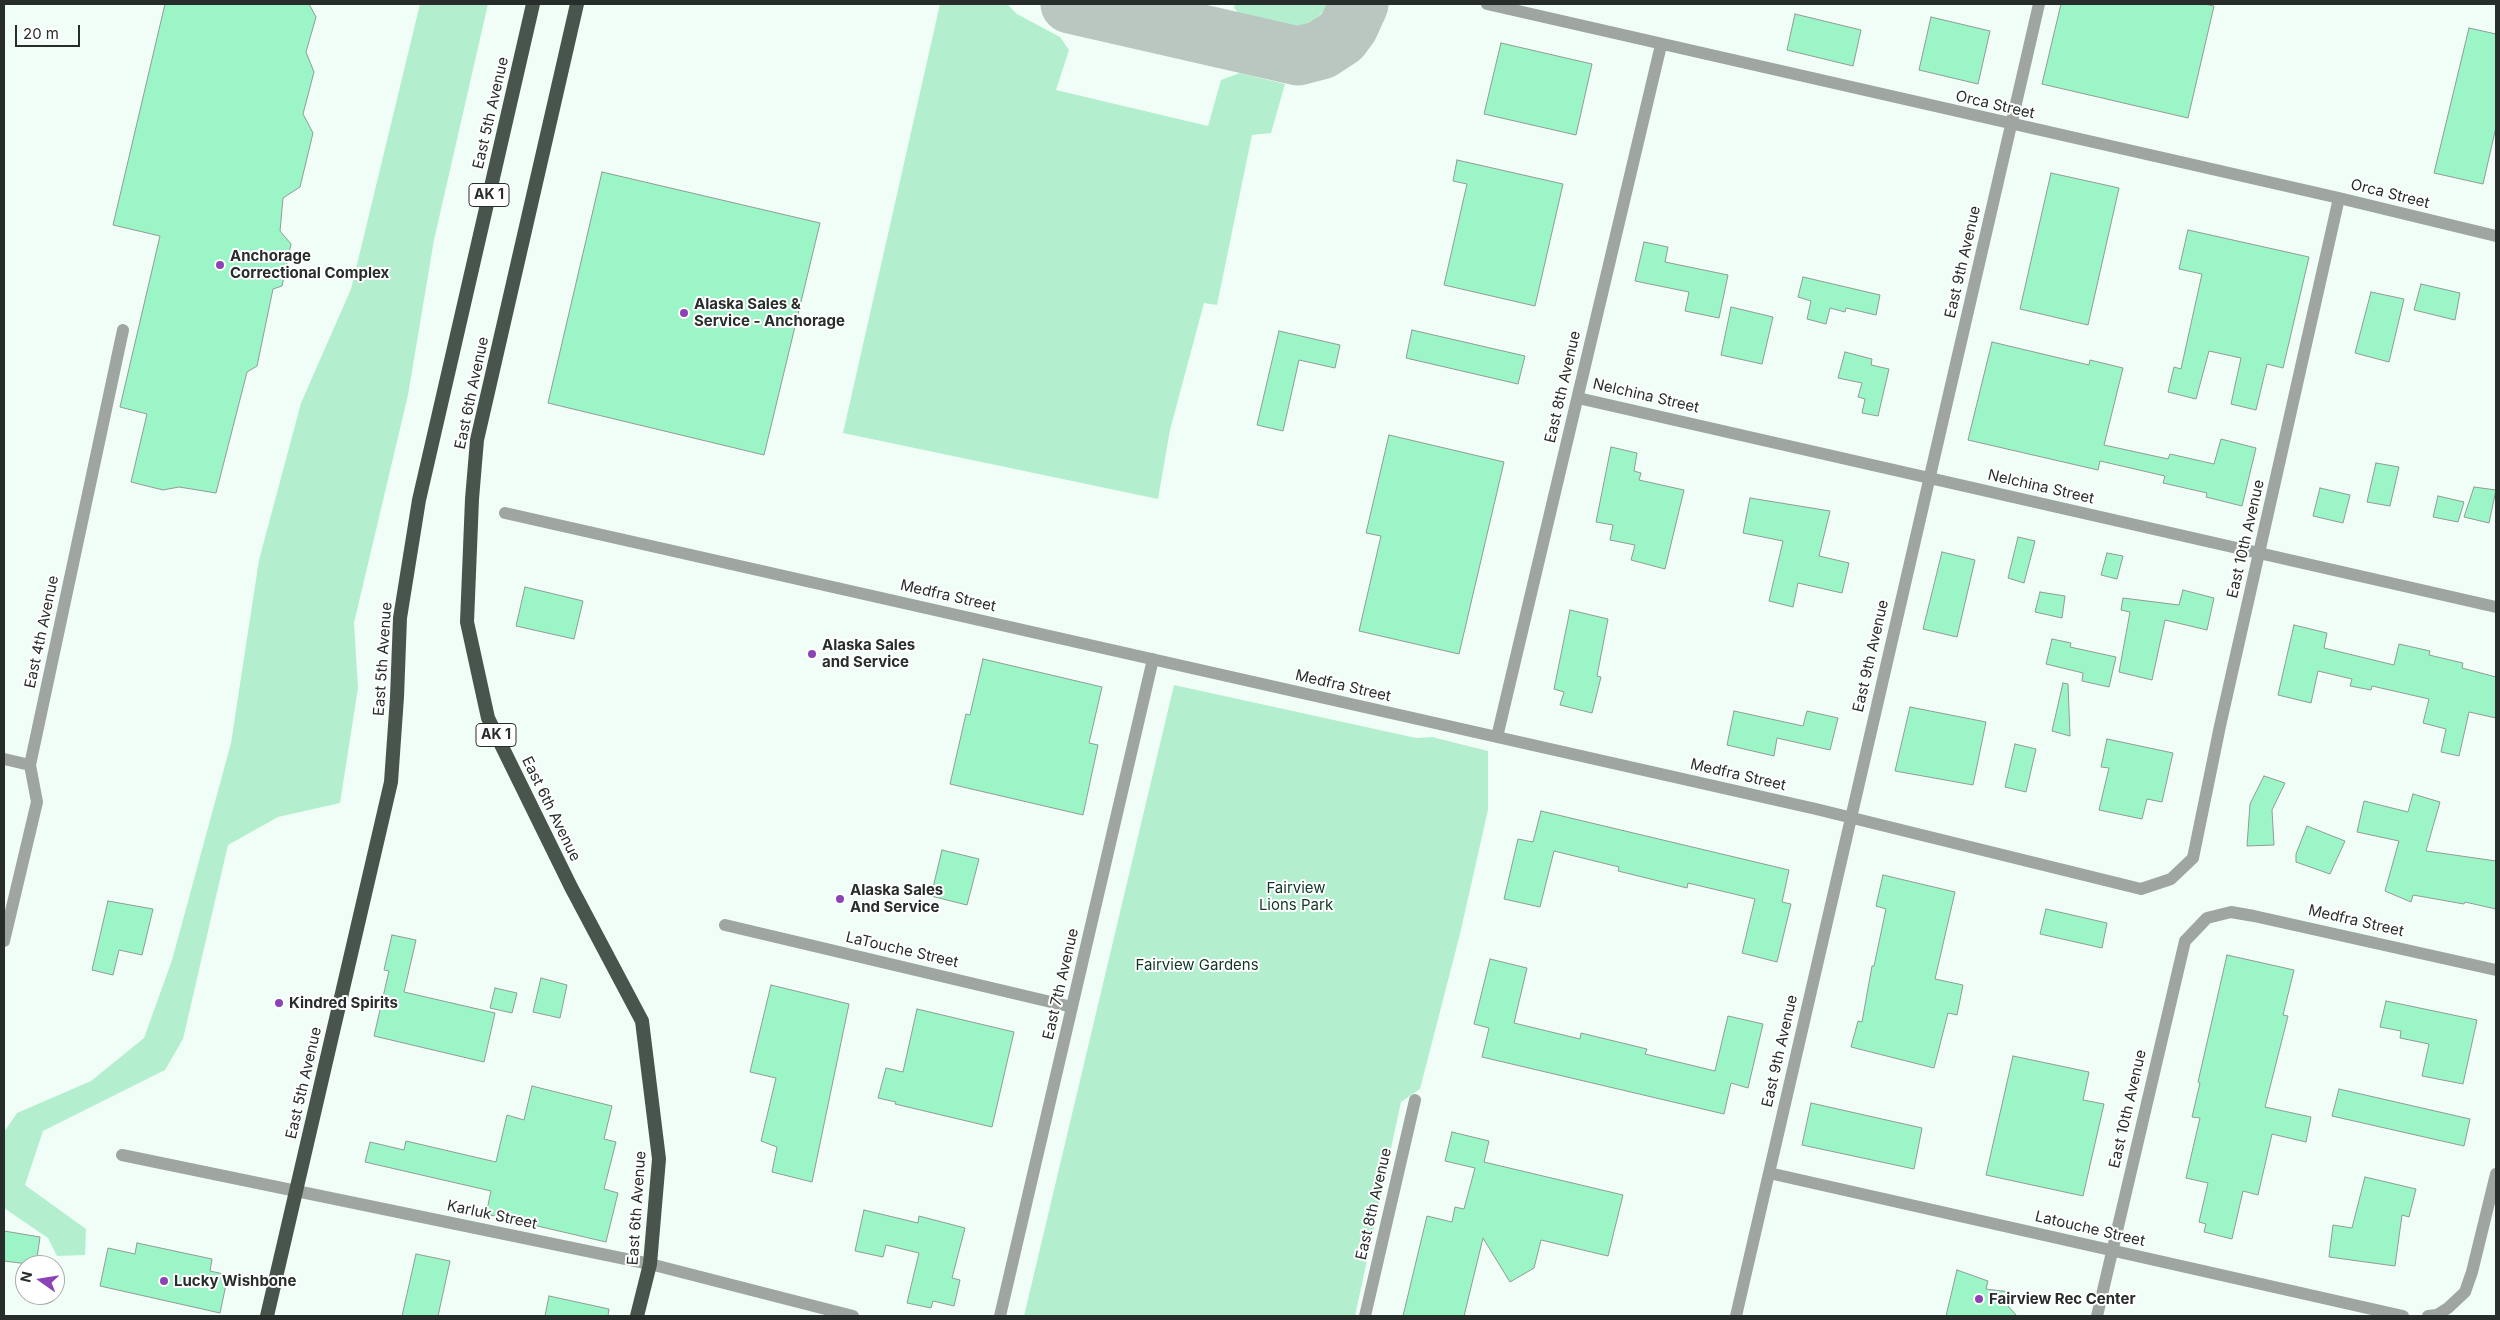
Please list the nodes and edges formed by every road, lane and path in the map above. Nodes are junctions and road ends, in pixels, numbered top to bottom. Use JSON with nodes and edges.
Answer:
{"nodes":[{"id":1,"x":533,"y":4,"type":"edge"},
{"id":2,"x":578,"y":4,"type":"edge"},
{"id":3,"x":1487,"y":4,"type":"edge"},
{"id":4,"x":2039,"y":4,"type":"edge"},
{"id":5,"x":1661,"y":45,"type":"junction"},
{"id":6,"x":2011,"y":125,"type":"junction"},
{"id":7,"x":2339,"y":198,"type":"junction"},
{"id":8,"x":2496,"y":236,"type":"edge"},
{"id":9,"x":123,"y":330,"type":"dead end"},
{"id":10,"x":1578,"y":398,"type":"junction"},
{"id":11,"x":1929,"y":478,"type":"junction"},
{"id":12,"x":505,"y":513,"type":"dead end"},
{"id":13,"x":2259,"y":553,"type":"junction"},
{"id":14,"x":2496,"y":607,"type":"edge"},
{"id":15,"x":1153,"y":659,"type":"junction"},
{"id":16,"x":1497,"y":737,"type":"junction"},
{"id":17,"x":4,"y":759,"type":"edge"},
{"id":18,"x":30,"y":765,"type":"junction"},
{"id":19,"x":1851,"y":817,"type":"junction"},
{"id":20,"x":2171,"y":879,"type":"joint"},
{"id":21,"x":2207,"y":918,"type":"joint"},
{"id":22,"x":725,"y":926,"type":"dead end"},
{"id":23,"x":4,"y":940,"type":"edge"},
{"id":24,"x":2496,"y":970,"type":"edge"},
{"id":25,"x":1072,"y":1007,"type":"junction"},
{"id":26,"x":1415,"y":1100,"type":"dead end"},
{"id":27,"x":122,"y":1155,"type":"dead end"},
{"id":28,"x":1769,"y":1173,"type":"junction"},
{"id":29,"x":2496,"y":1174,"type":"edge"},
{"id":30,"x":295,"y":1192,"type":"junction"},
{"id":31,"x":2112,"y":1250,"type":"junction"},
{"id":32,"x":650,"y":1264,"type":"junction"},
{"id":33,"x":266,"y":1316,"type":"edge"},
{"id":34,"x":637,"y":1316,"type":"edge"},
{"id":35,"x":853,"y":1316,"type":"edge"},
{"id":36,"x":1000,"y":1316,"type":"edge"},
{"id":37,"x":1365,"y":1316,"type":"edge"},
{"id":38,"x":1736,"y":1316,"type":"edge"},
{"id":39,"x":2097,"y":1316,"type":"edge"},
{"id":40,"x":2403,"y":1316,"type":"edge"},
{"id":41,"x":2428,"y":1316,"type":"edge"}],
"edges":[{"from":1,"to":30,"type":"highway","name":"East 5th Avenue","number":"AK 1"},
{"from":2,"to":32,"type":"highway","name":"East 6th Avenue","number":"AK 1"},
{"from":3,"to":5,"type":"street","name":"Orca Street"},
{"from":4,"to":6,"type":"street","name":"East 9th Avenue"},
{"from":5,"to":6,"type":"street","name":"Orca Street"},
{"from":5,"to":10,"type":"street","name":"East 8th Avenue"},
{"from":6,"to":7,"type":"street","name":"Orca Street"},
{"from":6,"to":11,"type":"street","name":"East 9th Avenue"},
{"from":7,"to":8,"type":"street","name":"Orca Street"},
{"from":7,"to":13,"type":"street","name":"East 10th Avenue"},
{"from":9,"to":18,"type":"street","name":"East 4th Avenue"},
{"from":10,"to":11,"type":"street","name":"Nelchina Street"},
{"from":10,"to":16,"type":"street","name":"East 8th Avenue"},
{"from":11,"to":13,"type":"street","name":"Nelchina Street"},
{"from":11,"to":19,"type":"street","name":"East 9th Avenue"},
{"from":12,"to":15,"type":"street","name":"Medfra Street"},
{"from":13,"to":14,"type":"street","name":"Nelchina Street"},
{"from":13,"to":20,"type":"street","name":"East 10th Avenue"},
{"from":15,"to":16,"type":"street","name":"Medfra Street"},
{"from":15,"to":25,"type":"street","name":"East 7th Avenue"},
{"from":16,"to":19,"type":"street","name":"Medfra Street"},
{"from":17,"to":18,"type":"street"},
{"from":18,"to":23,"type":"street","name":"East 4th Avenue"},
{"from":19,"to":20,"type":"street","name":"Medfra Street"},
{"from":19,"to":28,"type":"street","name":"East 9th Avenue"},
{"from":21,"to":24,"type":"street","name":"Medfra Street"},
{"from":21,"to":31,"type":"street","name":"East 10th Avenue"},
{"from":22,"to":25,"type":"street","name":"LaTouche Street"},
{"from":25,"to":36,"type":"street","name":"East 7th Avenue"},
{"from":26,"to":37,"type":"street","name":"East 8th Avenue"},
{"from":27,"to":30,"type":"street","name":"Karluk Street"},
{"from":28,"to":31,"type":"street","name":"Latouche Street"},
{"from":28,"to":38,"type":"street","name":"East 9th Avenue"},
{"from":29,"to":41,"type":"street"},
{"from":30,"to":32,"type":"street","name":"Karluk Street"},
{"from":30,"to":33,"type":"highway","name":"East 5th Avenue","number":"AK 1"},
{"from":31,"to":39,"type":"street","name":"East 10th Avenue"},
{"from":31,"to":40,"type":"street","name":"Latouche Street"},
{"from":32,"to":34,"type":"highway","name":"East 6th Avenue","number":"AK 1"},
{"from":32,"to":35,"type":"street","name":"Karluk Street"}]}
